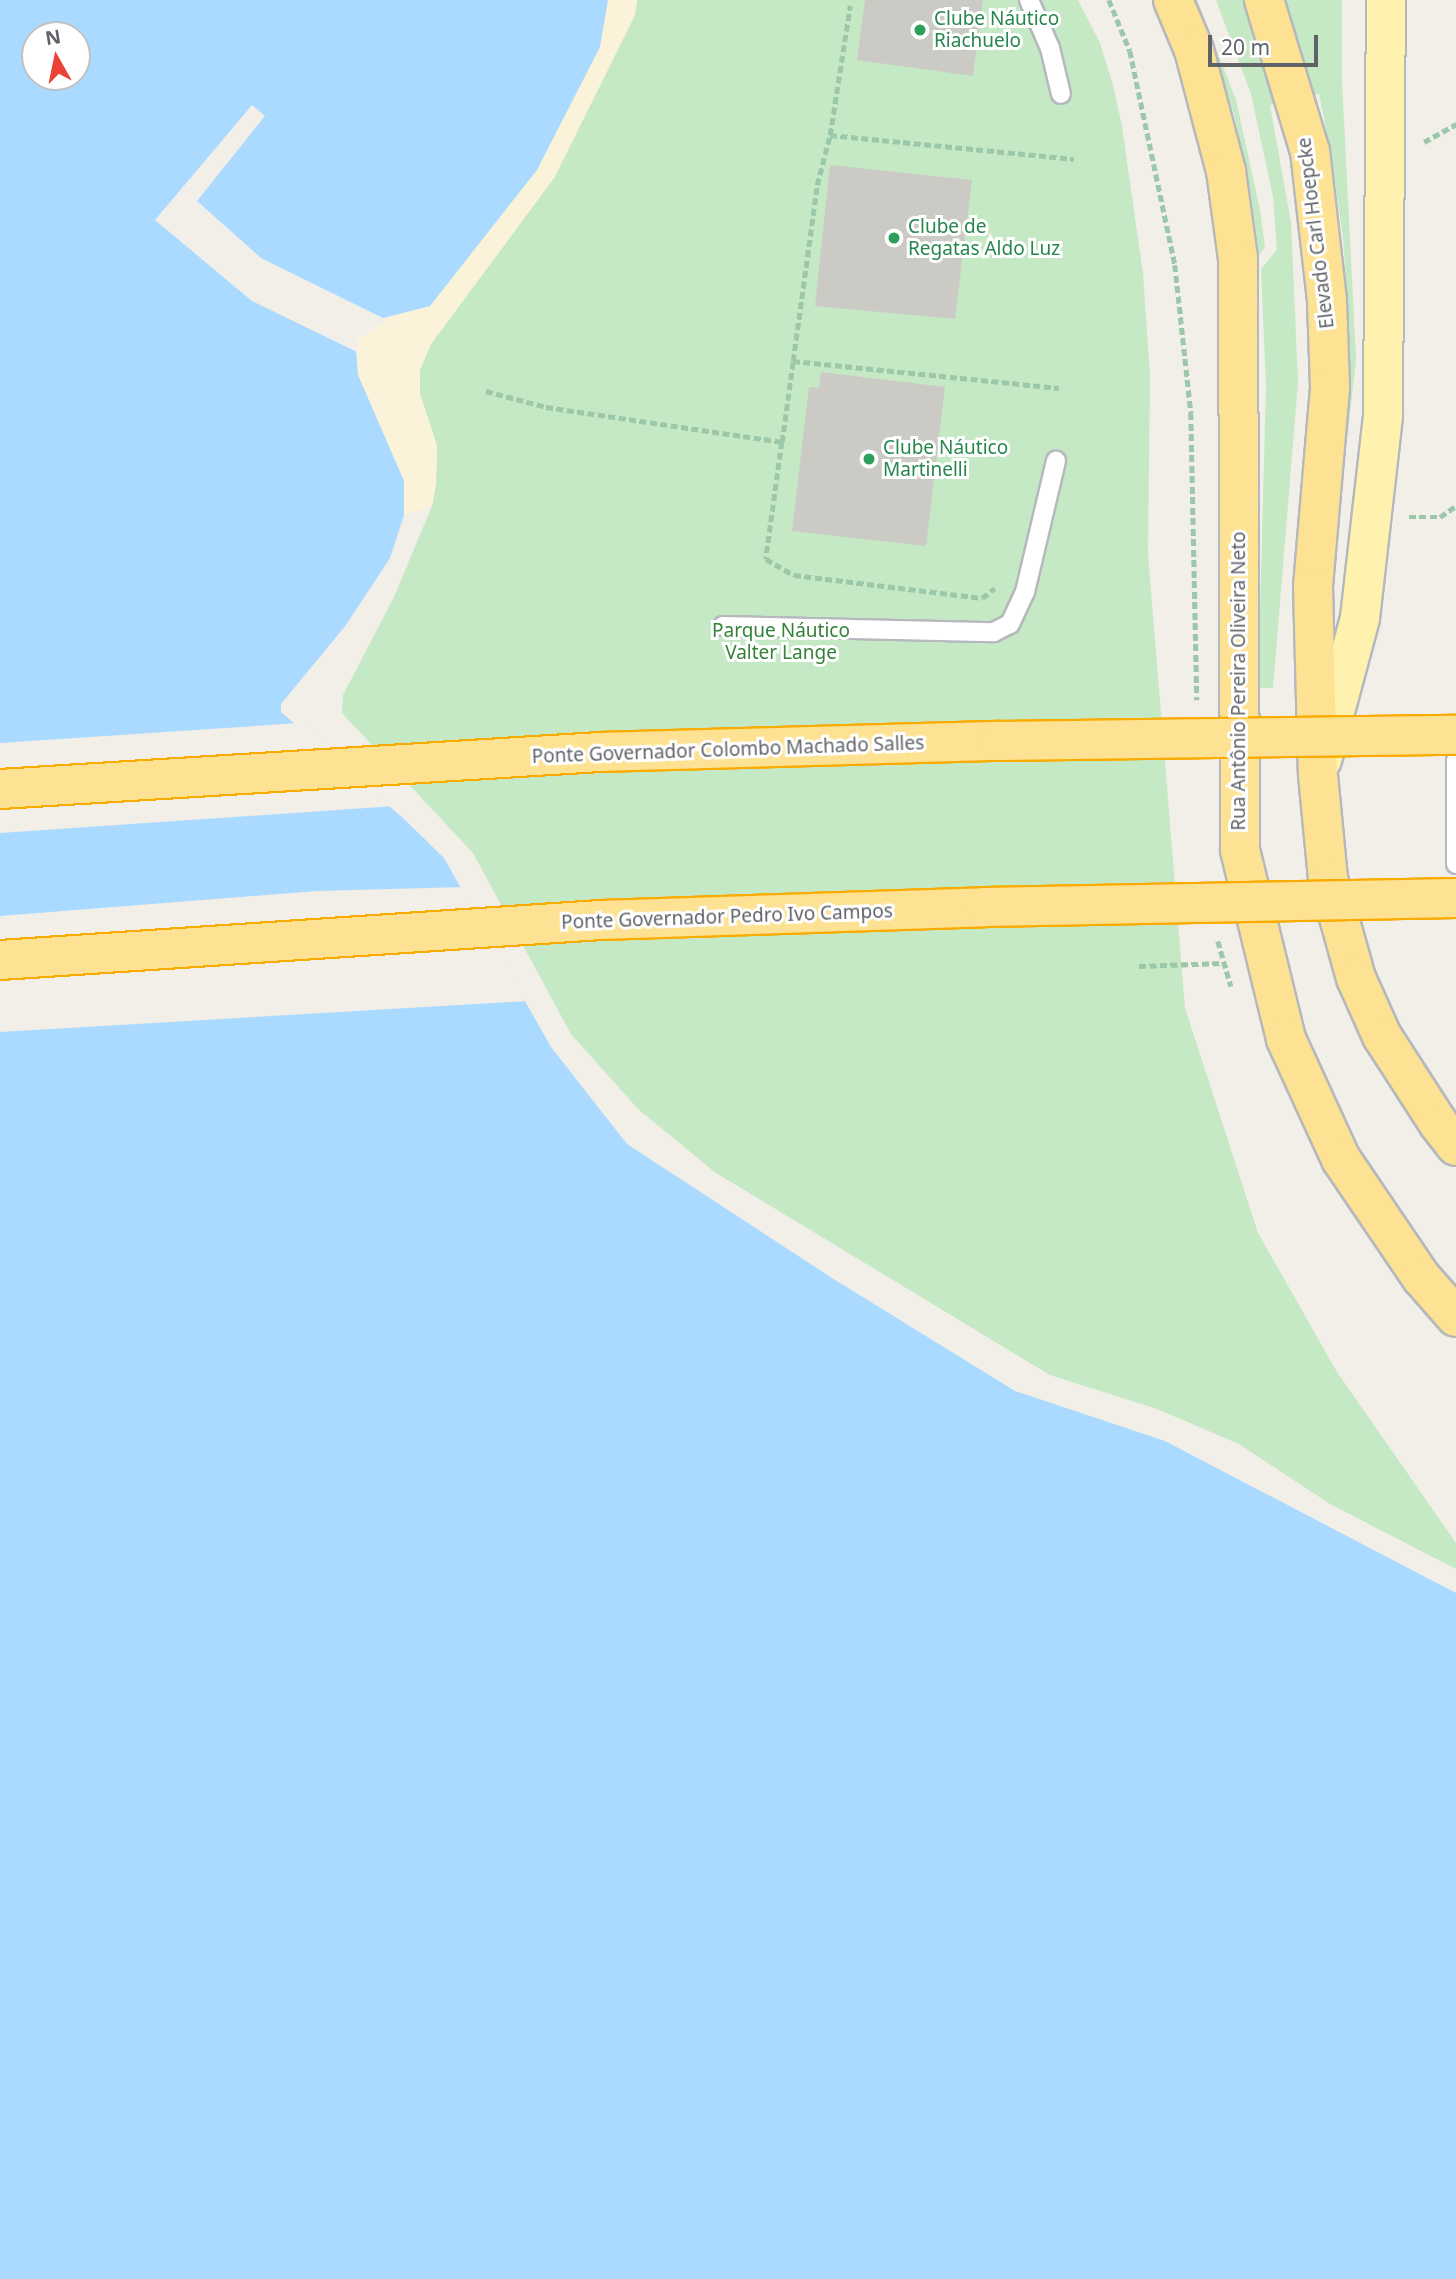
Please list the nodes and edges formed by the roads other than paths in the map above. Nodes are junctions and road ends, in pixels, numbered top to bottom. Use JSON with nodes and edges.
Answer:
{"nodes":[{"id":1,"x":1029,"y":0,"type":"edge"},
{"id":2,"x":1173,"y":0,"type":"edge"},
{"id":3,"x":1264,"y":0,"type":"edge"},
{"id":4,"x":1385,"y":0,"type":"edge"},
{"id":5,"x":1060,"y":94,"type":"dead end"},
{"id":6,"x":1056,"y":461,"type":"dead end"},
{"id":7,"x":723,"y":626,"type":"dead end"},
{"id":8,"x":1456,"y":735,"type":"edge"},
{"id":9,"x":1456,"y":760,"type":"edge"},
{"id":10,"x":1318,"y":775,"type":"junction"},
{"id":11,"x":0,"y":789,"type":"edge"},
{"id":12,"x":1456,"y":864,"type":"edge"},
{"id":13,"x":1456,"y":898,"type":"edge"},
{"id":14,"x":0,"y":960,"type":"edge"},
{"id":15,"x":1456,"y":1146,"type":"edge"},
{"id":16,"x":1456,"y":1317,"type":"edge"}],
"edges":[{"from":1,"to":5,"type":"lane"},
{"from":2,"to":16,"type":"highway","name":"Rua Antônio Pereira Oliveira Neto"},
{"from":3,"to":10,"type":"highway","name":"Elevado Carl Hoepcke"},
{"from":4,"to":10,"type":"main road"},
{"from":6,"to":7,"type":"lane"},
{"from":8,"to":11,"type":"highway","name":"Ponte Governador Colombo Machado Salles","bridge":true},
{"from":9,"to":12,"type":"lane"},
{"from":10,"to":15,"type":"highway"},
{"from":13,"to":14,"type":"highway","name":"Ponte Governador Pedro Ivo Campos","bridge":true}]}
